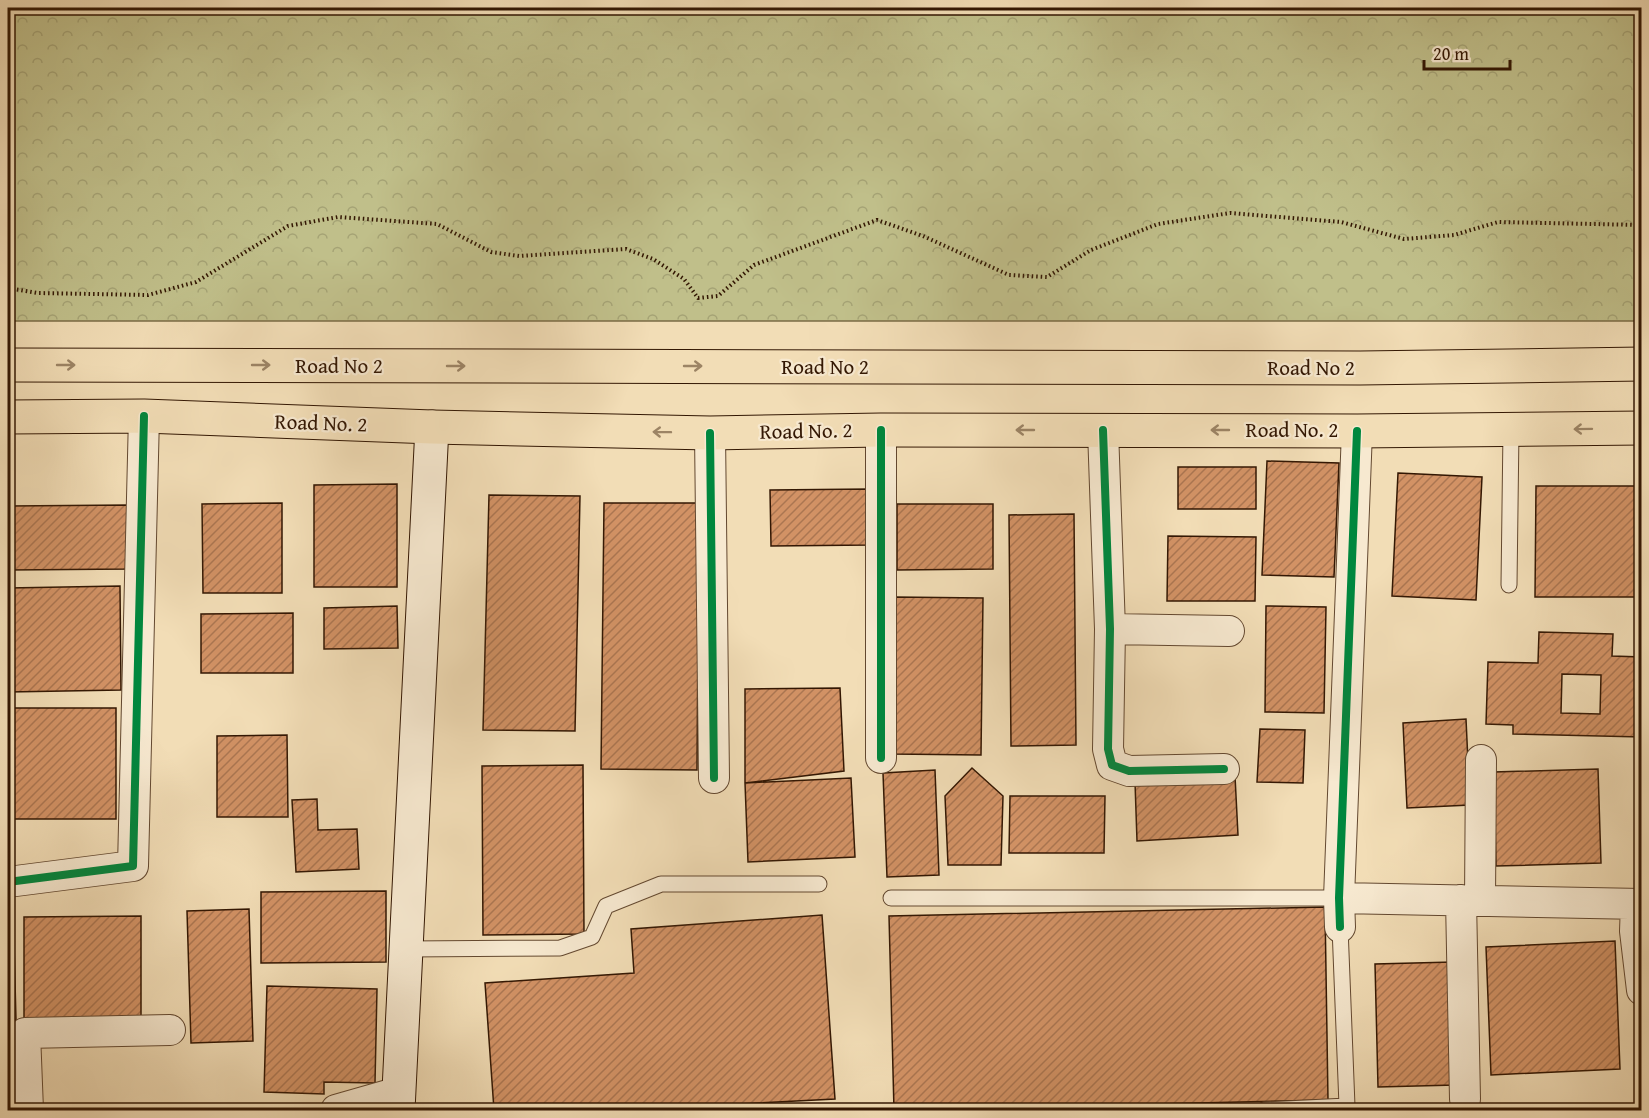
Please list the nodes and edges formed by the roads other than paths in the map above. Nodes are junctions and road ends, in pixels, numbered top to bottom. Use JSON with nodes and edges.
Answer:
{"nodes":[{"id":1,"x":1641,"y":364,"type":"edge"},
{"id":2,"x":8,"y":365,"type":"edge"},
{"id":3,"x":144,"y":416,"type":"junction"},
{"id":4,"x":8,"y":417,"type":"edge"},
{"id":5,"x":432,"y":427,"type":"junction"},
{"id":6,"x":1641,"y":428,"type":"edge"},
{"id":7,"x":881,"y":430,"type":"junction"},
{"id":8,"x":1103,"y":430,"type":"junction"},
{"id":9,"x":1357,"y":430,"type":"junction"},
{"id":10,"x":1511,"y":430,"type":"junction"},
{"id":11,"x":710,"y":433,"type":"junction"},
{"id":12,"x":1509,"y":585,"type":"dead end"},
{"id":13,"x":1110,"y":629,"type":"junction"},
{"id":14,"x":1229,"y":631,"type":"dead end"},
{"id":15,"x":881,"y":758,"type":"dead end"},
{"id":16,"x":1481,"y":760,"type":"dead end"},
{"id":17,"x":1224,"y":769,"type":"dead end"},
{"id":18,"x":714,"y":778,"type":"dead end"},
{"id":19,"x":8,"y":882,"type":"edge"},
{"id":20,"x":819,"y":884,"type":"dead end"},
{"id":21,"x":891,"y":898,"type":"dead end"},
{"id":22,"x":1471,"y":901,"type":"junction"},
{"id":23,"x":1639,"y":904,"type":"edge"},
{"id":24,"x":1339,"y":913,"type":"junction"},
{"id":25,"x":406,"y":950,"type":"junction"},
{"id":26,"x":1641,"y":990,"type":"edge"},
{"id":27,"x":170,"y":1030,"type":"dead end"},
{"id":28,"x":1465,"y":1099,"type":"dead end"},
{"id":29,"x":399,"y":1101,"type":"edge"},
{"id":30,"x":28,"y":1110,"type":"edge"},
{"id":31,"x":336,"y":1110,"type":"edge"},
{"id":32,"x":1264,"y":1110,"type":"edge"}],
"edges":[{"from":2,"to":1,"type":"main road","name":"Road No 2","one_way":true},
{"from":3,"to":4,"type":"main road","name":"Road No. 2"},
{"from":3,"to":5,"type":"main road","name":"Road No. 2"},
{"from":3,"to":19,"type":"street"},
{"from":11,"to":5,"type":"main road","name":"Road No. 2","one_way":true},
{"from":5,"to":25,"type":"main road"},
{"from":6,"to":10,"type":"main road","name":"Road No. 2","one_way":true},
{"from":8,"to":7,"type":"main road","name":"Road No. 2","one_way":true},
{"from":7,"to":11,"type":"main road","name":"Road No. 2"},
{"from":7,"to":15,"type":"street"},
{"from":9,"to":8,"type":"main road","name":"Road No. 2","one_way":true},
{"from":8,"to":13,"type":"street"},
{"from":9,"to":10,"type":"main road","name":"Road No. 2"},
{"from":9,"to":24,"type":"street"},
{"from":10,"to":12,"type":"lane"},
{"from":11,"to":18,"type":"street"},
{"from":13,"to":14,"type":"street"},
{"from":13,"to":17,"type":"street"},
{"from":16,"to":22,"type":"street"},
{"from":20,"to":25,"type":"lane"},
{"from":21,"to":24,"type":"lane"},
{"from":22,"to":23,"type":"street"},
{"from":22,"to":24,"type":"street"},
{"from":22,"to":28,"type":"street"},
{"from":23,"to":26,"type":"street"},
{"from":24,"to":32,"type":"lane"},
{"from":25,"to":29,"type":"main road"},
{"from":27,"to":30,"type":"street"},
{"from":29,"to":31,"type":"street"}]}
